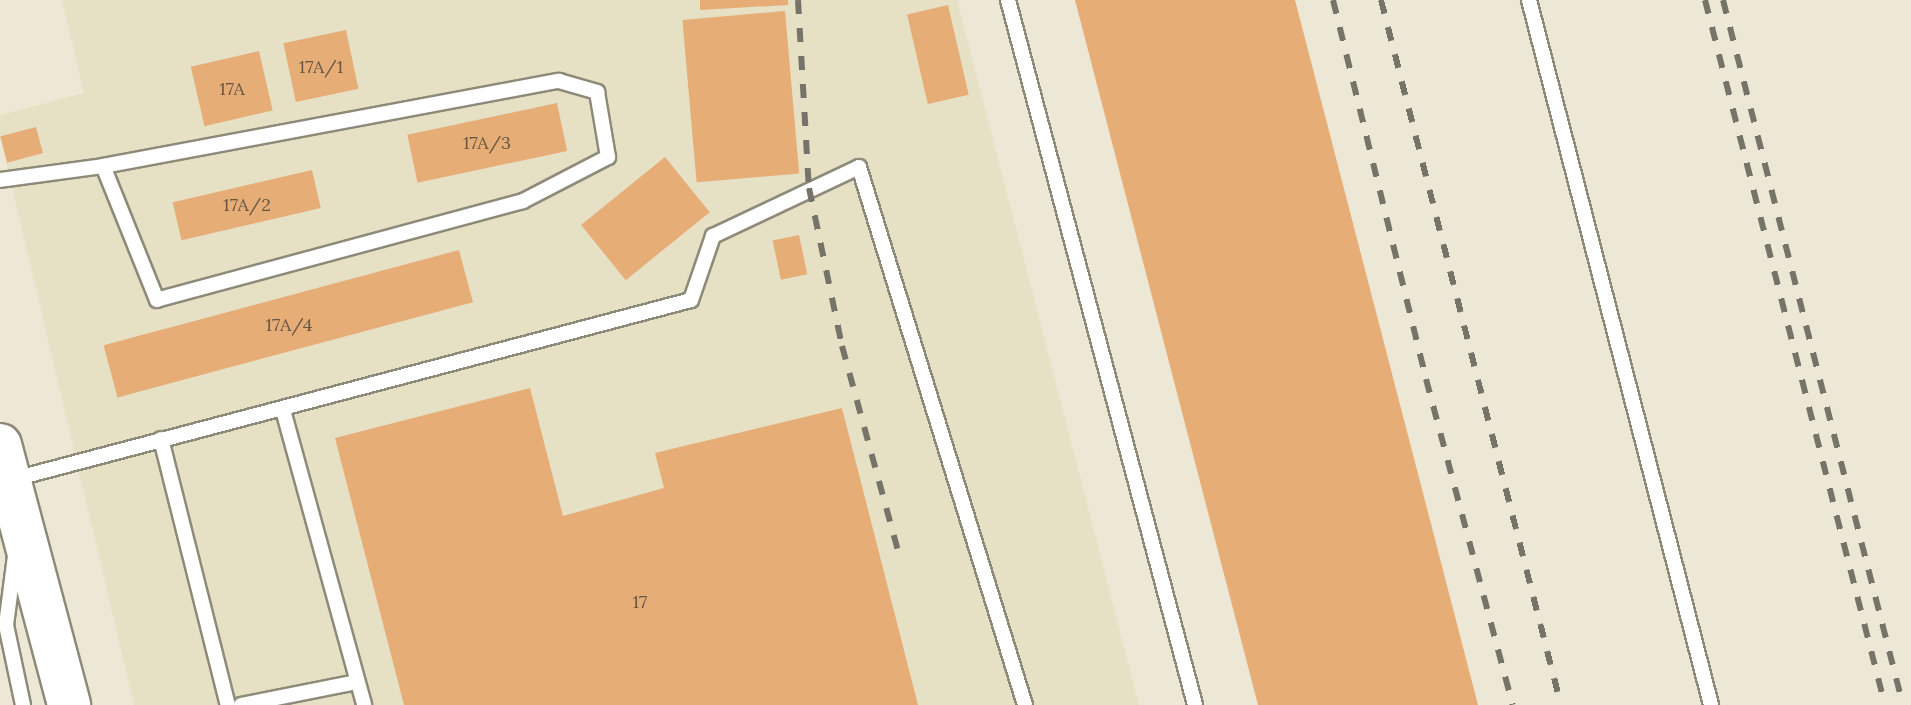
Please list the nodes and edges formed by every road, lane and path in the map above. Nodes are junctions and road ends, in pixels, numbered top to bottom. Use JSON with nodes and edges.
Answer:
{"nodes":[{"id":1,"x":1008,"y":0,"type":"edge"},
{"id":2,"x":1529,"y":0,"type":"edge"},
{"id":3,"x":103,"y":166,"type":"junction"},
{"id":4,"x":0,"y":180,"type":"edge"},
{"id":5,"x":283,"y":410,"type":"junction"},
{"id":6,"x":161,"y":439,"type":"junction"},
{"id":7,"x":7,"y":492,"type":"edge"},
{"id":8,"x":357,"y":682,"type":"junction"},
{"id":9,"x":23,"y":705,"type":"edge"},
{"id":10,"x":69,"y":705,"type":"edge"},
{"id":11,"x":228,"y":705,"type":"edge"},
{"id":12,"x":241,"y":705,"type":"edge"},
{"id":13,"x":364,"y":705,"type":"edge"},
{"id":14,"x":1025,"y":705,"type":"edge"},
{"id":15,"x":1195,"y":705,"type":"edge"},
{"id":16,"x":1711,"y":705,"type":"edge"}],
"edges":[{"from":1,"to":15,"type":"lane"},
{"from":2,"to":16,"type":"lane"},
{"from":3,"to":3,"type":"lane"},
{"from":3,"to":4,"type":"lane"},
{"from":5,"to":6,"type":"lane"},
{"from":5,"to":8,"type":"lane"},
{"from":5,"to":14,"type":"lane"},
{"from":6,"to":7,"type":"lane"},
{"from":6,"to":11,"type":"lane"},
{"from":7,"to":9,"type":"lane"},
{"from":7,"to":10,"type":"main road"},
{"from":8,"to":12,"type":"lane"},
{"from":8,"to":13,"type":"lane"}]}
